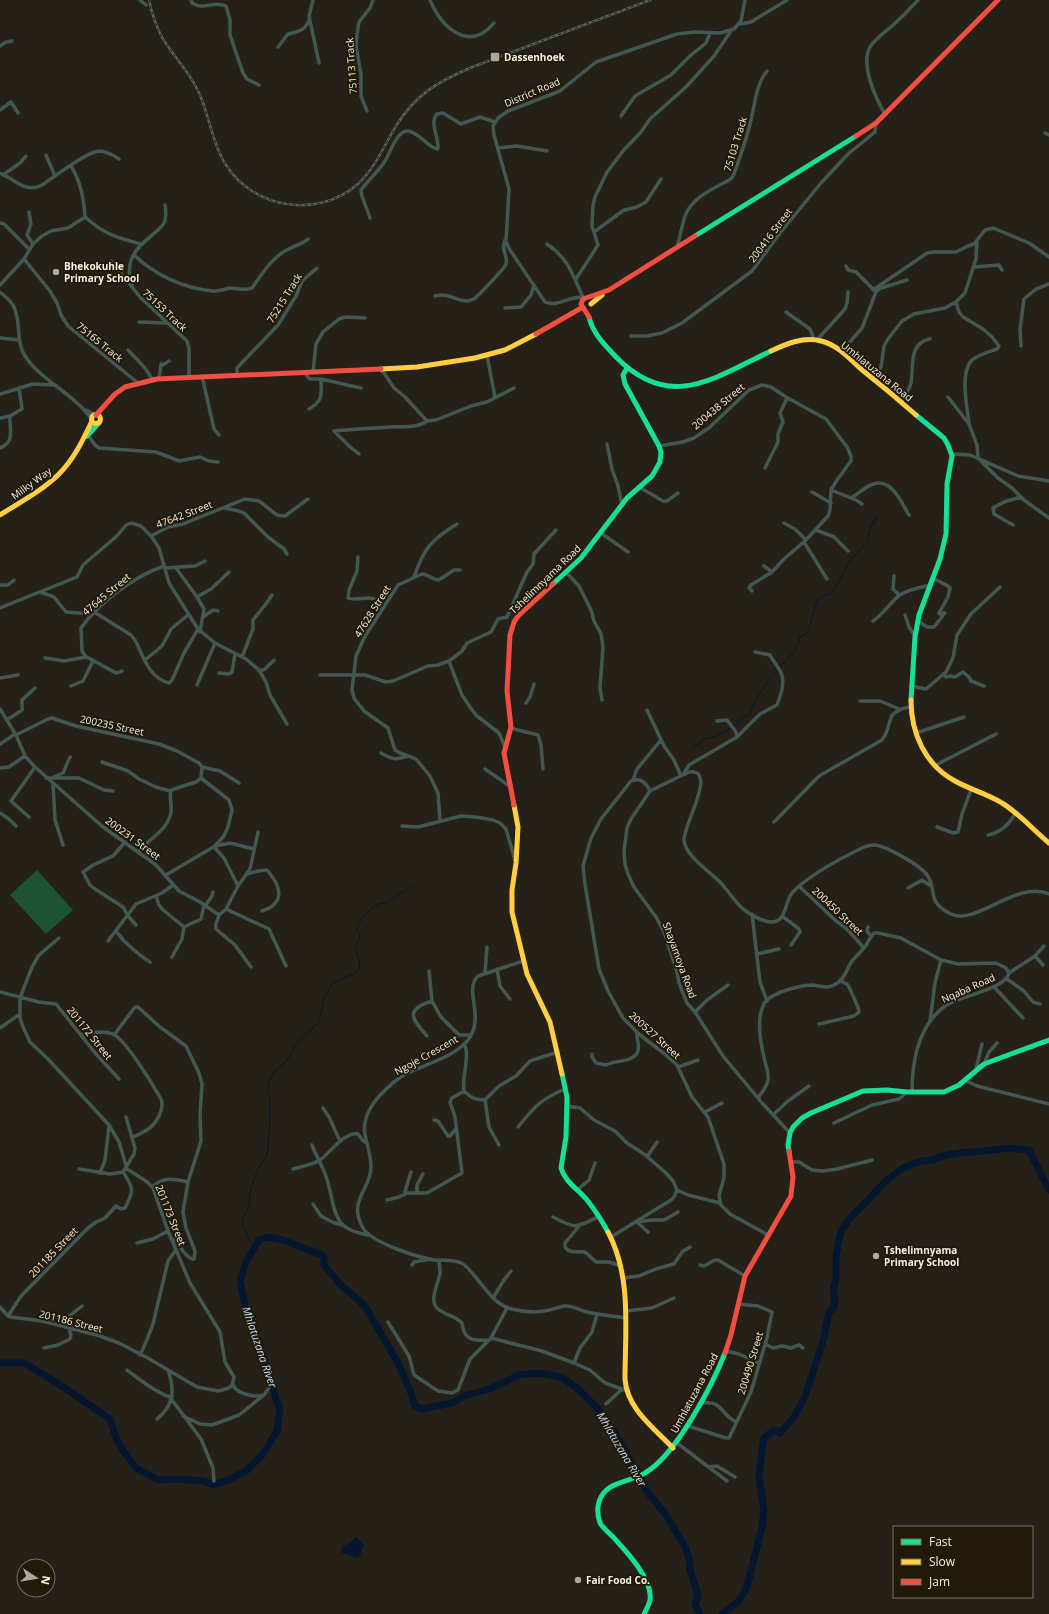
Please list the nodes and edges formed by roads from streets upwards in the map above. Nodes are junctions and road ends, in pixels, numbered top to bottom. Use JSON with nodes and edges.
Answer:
{"nodes":[{"id":1,"x":140,"y":0,"type":"edge"},
{"id":2,"x":191,"y":0,"type":"edge"},
{"id":3,"x":313,"y":0,"type":"edge"},
{"id":4,"x":373,"y":0,"type":"edge"},
{"id":5,"x":430,"y":0,"type":"edge"},
{"id":6,"x":745,"y":0,"type":"edge"},
{"id":7,"x":787,"y":0,"type":"edge"},
{"id":8,"x":918,"y":0,"type":"edge"},
{"id":9,"x":998,"y":0,"type":"edge"},
{"id":10,"x":146,"y":5,"type":"dead end"},
{"id":11,"x":310,"y":19,"type":"junction"},
{"id":12,"x":494,"y":23,"type":"dead end"},
{"id":13,"x":740,"y":24,"type":"junction"},
{"id":14,"x":731,"y":31,"type":"junction"},
{"id":15,"x":710,"y":33,"type":"junction"},
{"id":16,"x":12,"y":41,"type":"dead end"},
{"id":17,"x":0,"y":46,"type":"edge"},
{"id":18,"x":278,"y":47,"type":"dead end"},
{"id":19,"x":319,"y":63,"type":"dead end"},
{"id":20,"x":767,"y":71,"type":"dead end"},
{"id":21,"x":259,"y":85,"type":"dead end"},
{"id":22,"x":0,"y":110,"type":"edge"},
{"id":23,"x":367,"y":111,"type":"dead end"},
{"id":24,"x":18,"y":113,"type":"dead end"},
{"id":25,"x":885,"y":114,"type":"junction"},
{"id":26,"x":621,"y":116,"type":"dead end"},
{"id":27,"x":495,"y":122,"type":"junction"},
{"id":28,"x":876,"y":123,"type":"junction"},
{"id":29,"x":498,"y":148,"type":"junction"},
{"id":30,"x":547,"y":151,"type":"dead end"},
{"id":31,"x":46,"y":155,"type":"dead end"},
{"id":32,"x":26,"y":156,"type":"dead end"},
{"id":33,"x":119,"y":159,"type":"dead end"},
{"id":34,"x":71,"y":166,"type":"junction"},
{"id":35,"x":2,"y":174,"type":"edge"},
{"id":36,"x":55,"y":176,"type":"junction"},
{"id":37,"x":661,"y":179,"type":"dead end"},
{"id":38,"x":165,"y":205,"type":"dead end"},
{"id":39,"x":29,"y":212,"type":"dead end"},
{"id":40,"x":85,"y":217,"type":"junction"},
{"id":41,"x":370,"y":218,"type":"dead end"},
{"id":42,"x":0,"y":223,"type":"edge"},
{"id":43,"x":594,"y":232,"type":"junction"},
{"id":44,"x":308,"y":239,"type":"dead end"},
{"id":45,"x":506,"y":239,"type":"junction"},
{"id":46,"x":977,"y":242,"type":"junction"},
{"id":47,"x":33,"y":244,"type":"junction"},
{"id":48,"x":141,"y":244,"type":"junction"},
{"id":49,"x":547,"y":244,"type":"dead end"},
{"id":50,"x":677,"y":247,"type":"junction"},
{"id":51,"x":29,"y":249,"type":"junction"},
{"id":52,"x":134,"y":255,"type":"junction"},
{"id":53,"x":1049,"y":257,"type":"edge"},
{"id":54,"x":24,"y":259,"type":"junction"},
{"id":55,"x":111,"y":261,"type":"dead end"},
{"id":56,"x":846,"y":266,"type":"dead end"},
{"id":57,"x":974,"y":267,"type":"junction"},
{"id":58,"x":317,"y":268,"type":"dead end"},
{"id":59,"x":1002,"y":270,"type":"dead end"},
{"id":60,"x":576,"y":279,"type":"junction"},
{"id":61,"x":907,"y":280,"type":"dead end"},
{"id":62,"x":1049,"y":284,"type":"edge"},
{"id":63,"x":0,"y":285,"type":"edge"},
{"id":64,"x":534,"y":285,"type":"junction"},
{"id":65,"x":134,"y":291,"type":"junction"},
{"id":66,"x":874,"y":291,"type":"junction"},
{"id":67,"x":0,"y":292,"type":"edge"},
{"id":68,"x":848,"y":292,"type":"dead end"},
{"id":69,"x":435,"y":296,"type":"dead end"},
{"id":70,"x":956,"y":302,"type":"junction"},
{"id":71,"x":585,"y":303,"type":"junction"},
{"id":72,"x":505,"y":308,"type":"dead end"},
{"id":73,"x":786,"y":312,"type":"dead end"},
{"id":74,"x":365,"y":318,"type":"dead end"},
{"id":75,"x":139,"y":322,"type":"dead end"},
{"id":76,"x":167,"y":323,"type":"junction"},
{"id":77,"x":631,"y":336,"type":"dead end"},
{"id":78,"x":0,"y":338,"type":"edge"},
{"id":79,"x":930,"y":339,"type":"dead end"},
{"id":80,"x":20,"y":340,"type":"junction"},
{"id":81,"x":816,"y":340,"type":"junction"},
{"id":82,"x":1021,"y":346,"type":"dead end"},
{"id":83,"x":128,"y":350,"type":"dead end"},
{"id":84,"x":841,"y":352,"type":"junction"},
{"id":85,"x":487,"y":355,"type":"junction"},
{"id":86,"x":169,"y":361,"type":"dead end"},
{"id":87,"x":627,"y":368,"type":"junction"},
{"id":88,"x":379,"y":370,"type":"junction"},
{"id":89,"x":305,"y":372,"type":"junction"},
{"id":90,"x":313,"y":372,"type":"junction"},
{"id":91,"x":237,"y":375,"type":"junction"},
{"id":92,"x":202,"y":376,"type":"junction"},
{"id":93,"x":189,"y":377,"type":"junction"},
{"id":94,"x":156,"y":379,"type":"junction"},
{"id":95,"x":321,"y":379,"type":"junction"},
{"id":96,"x":873,"y":380,"type":"junction"},
{"id":97,"x":138,"y":383,"type":"junction"},
{"id":98,"x":56,"y":385,"type":"junction"},
{"id":99,"x":19,"y":388,"type":"junction"},
{"id":100,"x":361,"y":388,"type":"dead end"},
{"id":101,"x":514,"y":388,"type":"dead end"},
{"id":102,"x":0,"y":394,"type":"edge"},
{"id":103,"x":495,"y":397,"type":"junction"},
{"id":104,"x":948,"y":397,"type":"dead end"},
{"id":105,"x":787,"y":398,"type":"junction"},
{"id":106,"x":108,"y":402,"type":"junction"},
{"id":107,"x":901,"y":403,"type":"junction"},
{"id":108,"x":309,"y":409,"type":"dead end"},
{"id":109,"x":10,"y":416,"type":"junction"},
{"id":110,"x":0,"y":418,"type":"edge"},
{"id":111,"x":94,"y":418,"type":"junction"},
{"id":112,"x":100,"y":421,"type":"junction"},
{"id":113,"x":427,"y":421,"type":"junction"},
{"id":114,"x":969,"y":424,"type":"junction"},
{"id":115,"x":88,"y":435,"type":"junction"},
{"id":116,"x":219,"y":435,"type":"dead end"},
{"id":117,"x":82,"y":441,"type":"junction"},
{"id":118,"x":607,"y":444,"type":"dead end"},
{"id":119,"x":659,"y":446,"type":"junction"},
{"id":120,"x":0,"y":448,"type":"edge"},
{"id":121,"x":359,"y":454,"type":"dead end"},
{"id":122,"x":952,"y":454,"type":"junction"},
{"id":123,"x":978,"y":458,"type":"junction"},
{"id":124,"x":218,"y":462,"type":"dead end"},
{"id":125,"x":765,"y":468,"type":"dead end"},
{"id":126,"x":1000,"y":469,"type":"junction"},
{"id":127,"x":998,"y":478,"type":"junction"},
{"id":128,"x":1049,"y":481,"type":"edge"},
{"id":129,"x":639,"y":487,"type":"junction"},
{"id":130,"x":831,"y":490,"type":"junction"},
{"id":131,"x":812,"y":492,"type":"dead end"},
{"id":132,"x":678,"y":493,"type":"dead end"},
{"id":133,"x":1021,"y":497,"type":"junction"},
{"id":134,"x":852,"y":498,"type":"junction"},
{"id":135,"x":308,"y":499,"type":"dead end"},
{"id":136,"x":831,"y":503,"type":"junction"},
{"id":137,"x":862,"y":504,"type":"dead end"},
{"id":138,"x":622,"y":505,"type":"junction"},
{"id":139,"x":223,"y":508,"type":"junction"},
{"id":140,"x":0,"y":515,"type":"edge"},
{"id":141,"x":909,"y":515,"type":"dead end"},
{"id":142,"x":1049,"y":518,"type":"edge"},
{"id":143,"x":784,"y":523,"type":"dead end"},
{"id":144,"x":457,"y":524,"type":"dead end"},
{"id":145,"x":1013,"y":525,"type":"dead end"},
{"id":146,"x":556,"y":530,"type":"dead end"},
{"id":147,"x":816,"y":530,"type":"junction"},
{"id":148,"x":602,"y":533,"type":"junction"},
{"id":149,"x":151,"y":536,"type":"junction"},
{"id":150,"x":805,"y":541,"type":"junction"},
{"id":151,"x":848,"y":551,"type":"dead end"},
{"id":152,"x":628,"y":552,"type":"dead end"},
{"id":153,"x":287,"y":554,"type":"dead end"},
{"id":154,"x":358,"y":557,"type":"dead end"},
{"id":155,"x":205,"y":561,"type":"dead end"},
{"id":156,"x":764,"y":566,"type":"dead end"},
{"id":157,"x":164,"y":567,"type":"junction"},
{"id":158,"x":176,"y":568,"type":"junction"},
{"id":159,"x":460,"y":570,"type":"dead end"},
{"id":160,"x":229,"y":572,"type":"dead end"},
{"id":161,"x":566,"y":572,"type":"junction"},
{"id":162,"x":772,"y":572,"type":"junction"},
{"id":163,"x":894,"y":576,"type":"dead end"},
{"id":164,"x":414,"y":578,"type":"junction"},
{"id":165,"x":933,"y":578,"type":"junction"},
{"id":166,"x":827,"y":579,"type":"dead end"},
{"id":167,"x":14,"y":580,"type":"dead end"},
{"id":168,"x":931,"y":584,"type":"junction"},
{"id":169,"x":0,"y":585,"type":"edge"},
{"id":170,"x":1000,"y":587,"type":"dead end"},
{"id":171,"x":752,"y":591,"type":"dead end"},
{"id":172,"x":40,"y":592,"type":"junction"},
{"id":173,"x":272,"y":595,"type":"dead end"},
{"id":174,"x":899,"y":596,"type":"junction"},
{"id":175,"x":197,"y":597,"type":"junction"},
{"id":176,"x":0,"y":608,"type":"edge"},
{"id":177,"x":218,"y":610,"type":"dead end"},
{"id":178,"x":93,"y":613,"type":"junction"},
{"id":179,"x":379,"y":614,"type":"junction"},
{"id":180,"x":188,"y":615,"type":"junction"},
{"id":181,"x":905,"y":615,"type":"dead end"},
{"id":182,"x":203,"y":617,"type":"junction"},
{"id":183,"x":506,"y":617,"type":"junction"},
{"id":184,"x":873,"y":621,"type":"dead end"},
{"id":185,"x":918,"y":621,"type":"junction"},
{"id":186,"x":514,"y":622,"type":"junction"},
{"id":187,"x":199,"y":630,"type":"junction"},
{"id":188,"x":916,"y":637,"type":"junction"},
{"id":189,"x":215,"y":643,"type":"junction"},
{"id":190,"x":755,"y":652,"type":"dead end"},
{"id":191,"x":235,"y":654,"type":"junction"},
{"id":192,"x":86,"y":657,"type":"junction"},
{"id":193,"x":242,"y":657,"type":"junction"},
{"id":194,"x":45,"y":658,"type":"dead end"},
{"id":195,"x":145,"y":660,"type":"junction"},
{"id":196,"x":274,"y":660,"type":"dead end"},
{"id":197,"x":93,"y":661,"type":"junction"},
{"id":198,"x":449,"y":662,"type":"junction"},
{"id":199,"x":122,"y":670,"type":"dead end"},
{"id":200,"x":260,"y":672,"type":"junction"},
{"id":201,"x":219,"y":673,"type":"dead end"},
{"id":202,"x":320,"y":674,"type":"dead end"},
{"id":203,"x":354,"y":674,"type":"junction"},
{"id":204,"x":943,"y":674,"type":"junction"},
{"id":205,"x":18,"y":675,"type":"dead end"},
{"id":206,"x":0,"y":678,"type":"edge"},
{"id":207,"x":534,"y":684,"type":"dead end"},
{"id":208,"x":197,"y":685,"type":"dead end"},
{"id":209,"x":71,"y":686,"type":"dead end"},
{"id":210,"x":910,"y":686,"type":"junction"},
{"id":211,"x":984,"y":686,"type":"dead end"},
{"id":212,"x":35,"y":688,"type":"dead end"},
{"id":213,"x":530,"y":697,"type":"junction"},
{"id":214,"x":602,"y":700,"type":"dead end"},
{"id":215,"x":860,"y":701,"type":"dead end"},
{"id":216,"x":526,"y":703,"type":"dead end"},
{"id":217,"x":533,"y":703,"type":"dead end"},
{"id":218,"x":909,"y":707,"type":"junction"},
{"id":219,"x":0,"y":709,"type":"edge"},
{"id":220,"x":899,"y":709,"type":"junction"},
{"id":221,"x":647,"y":710,"type":"dead end"},
{"id":222,"x":964,"y":718,"type":"dead end"},
{"id":223,"x":7,"y":720,"type":"junction"},
{"id":224,"x":717,"y":721,"type":"dead end"},
{"id":225,"x":287,"y":724,"type":"dead end"},
{"id":226,"x":510,"y":728,"type":"junction"},
{"id":227,"x":916,"y":733,"type":"junction"},
{"id":228,"x":15,"y":734,"type":"junction"},
{"id":229,"x":996,"y":734,"type":"dead end"},
{"id":230,"x":737,"y":737,"type":"junction"},
{"id":231,"x":661,"y":740,"type":"junction"},
{"id":232,"x":0,"y":744,"type":"edge"},
{"id":233,"x":505,"y":747,"type":"junction"},
{"id":234,"x":382,"y":753,"type":"dead end"},
{"id":235,"x":25,"y":756,"type":"junction"},
{"id":236,"x":409,"y":756,"type":"junction"},
{"id":237,"x":70,"y":757,"type":"dead end"},
{"id":238,"x":102,"y":762,"type":"dead end"},
{"id":239,"x":934,"y":766,"type":"junction"},
{"id":240,"x":35,"y":767,"type":"junction"},
{"id":241,"x":202,"y":767,"type":"junction"},
{"id":242,"x":0,"y":768,"type":"edge"},
{"id":243,"x":484,"y":769,"type":"dead end"},
{"id":244,"x":543,"y":769,"type":"dead end"},
{"id":245,"x":682,"y":775,"type":"junction"},
{"id":246,"x":46,"y":778,"type":"junction"},
{"id":247,"x":51,"y":778,"type":"junction"},
{"id":248,"x":201,"y":778,"type":"junction"},
{"id":249,"x":633,"y":780,"type":"junction"},
{"id":250,"x":53,"y":783,"type":"junction"},
{"id":251,"x":239,"y":783,"type":"dead end"},
{"id":252,"x":510,"y":787,"type":"junction"},
{"id":253,"x":971,"y":790,"type":"junction"},
{"id":254,"x":113,"y":791,"type":"dead end"},
{"id":255,"x":170,"y":791,"type":"junction"},
{"id":256,"x":650,"y":791,"type":"junction"},
{"id":257,"x":0,"y":813,"type":"edge"},
{"id":258,"x":1016,"y":813,"type":"junction"},
{"id":259,"x":29,"y":817,"type":"dead end"},
{"id":260,"x":440,"y":820,"type":"junction"},
{"id":261,"x":774,"y":822,"type":"dead end"},
{"id":262,"x":16,"y":826,"type":"dead end"},
{"id":263,"x":402,"y":826,"type":"dead end"},
{"id":264,"x":937,"y":827,"type":"dead end"},
{"id":265,"x":258,"y":832,"type":"dead end"},
{"id":266,"x":988,"y":836,"type":"dead end"},
{"id":267,"x":125,"y":842,"type":"junction"},
{"id":268,"x":1049,"y":844,"type":"edge"},
{"id":269,"x":63,"y":845,"type":"dead end"},
{"id":270,"x":215,"y":846,"type":"junction"},
{"id":271,"x":254,"y":849,"type":"junction"},
{"id":272,"x":139,"y":851,"type":"junction"},
{"id":273,"x":516,"y":863,"type":"junction"},
{"id":274,"x":247,"y":874,"type":"junction"},
{"id":275,"x":166,"y":875,"type":"junction"},
{"id":276,"x":173,"y":885,"type":"junction"},
{"id":277,"x":238,"y":886,"type":"junction"},
{"id":278,"x":800,"y":886,"type":"junction"},
{"id":279,"x":931,"y":886,"type":"junction"},
{"id":280,"x":908,"y":888,"type":"dead end"},
{"id":281,"x":213,"y":892,"type":"dead end"},
{"id":282,"x":1049,"y":894,"type":"edge"},
{"id":283,"x":156,"y":896,"type":"junction"},
{"id":284,"x":204,"y":905,"type":"junction"},
{"id":285,"x":226,"y":909,"type":"junction"},
{"id":286,"x":262,"y":911,"type":"dead end"},
{"id":287,"x":752,"y":914,"type":"junction"},
{"id":288,"x":128,"y":916,"type":"junction"},
{"id":289,"x":219,"y":916,"type":"junction"},
{"id":290,"x":782,"y":916,"type":"junction"},
{"id":291,"x":136,"y":925,"type":"dead end"},
{"id":292,"x":184,"y":927,"type":"junction"},
{"id":293,"x":868,"y":927,"type":"dead end"},
{"id":294,"x":116,"y":932,"type":"junction"},
{"id":295,"x":871,"y":936,"type":"junction"},
{"id":296,"x":60,"y":938,"type":"dead end"},
{"id":297,"x":108,"y":941,"type":"dead end"},
{"id":298,"x":791,"y":945,"type":"dead end"},
{"id":299,"x":1044,"y":946,"type":"dead end"},
{"id":300,"x":487,"y":947,"type":"dead end"},
{"id":301,"x":864,"y":948,"type":"junction"},
{"id":302,"x":779,"y":949,"type":"dead end"},
{"id":303,"x":757,"y":954,"type":"junction"},
{"id":304,"x":1035,"y":956,"type":"junction"},
{"id":305,"x":172,"y":957,"type":"dead end"},
{"id":306,"x":940,"y":960,"type":"junction"},
{"id":307,"x":523,"y":961,"type":"junction"},
{"id":308,"x":150,"y":962,"type":"dead end"},
{"id":309,"x":1043,"y":965,"type":"dead end"},
{"id":310,"x":251,"y":966,"type":"dead end"},
{"id":311,"x":286,"y":966,"type":"dead end"},
{"id":312,"x":496,"y":969,"type":"junction"},
{"id":313,"x":429,"y":972,"type":"dead end"},
{"id":314,"x":485,"y":973,"type":"junction"},
{"id":315,"x":1009,"y":974,"type":"junction"},
{"id":316,"x":1007,"y":978,"type":"junction"},
{"id":317,"x":840,"y":981,"type":"junction"},
{"id":318,"x":728,"y":985,"type":"dead end"},
{"id":319,"x":994,"y":987,"type":"junction"},
{"id":320,"x":0,"y":992,"type":"edge"},
{"id":321,"x":20,"y":998,"type":"junction"},
{"id":322,"x":510,"y":999,"type":"dead end"},
{"id":323,"x":432,"y":1001,"type":"junction"},
{"id":324,"x":767,"y":1001,"type":"junction"},
{"id":325,"x":1040,"y":1004,"type":"dead end"},
{"id":326,"x":695,"y":1012,"type":"junction"},
{"id":327,"x":20,"y":1014,"type":"junction"},
{"id":328,"x":1023,"y":1018,"type":"dead end"},
{"id":329,"x":930,"y":1022,"type":"junction"},
{"id":330,"x":819,"y":1024,"type":"dead end"},
{"id":331,"x":0,"y":1028,"type":"edge"},
{"id":332,"x":637,"y":1032,"type":"junction"},
{"id":333,"x":82,"y":1035,"type":"junction"},
{"id":334,"x":114,"y":1035,"type":"junction"},
{"id":335,"x":471,"y":1035,"type":"junction"},
{"id":336,"x":427,"y":1036,"type":"dead end"},
{"id":337,"x":1049,"y":1040,"type":"edge"},
{"id":338,"x":997,"y":1043,"type":"dead end"},
{"id":339,"x":464,"y":1044,"type":"junction"},
{"id":340,"x":982,"y":1044,"type":"dead end"},
{"id":341,"x":558,"y":1052,"type":"junction"},
{"id":342,"x":592,"y":1054,"type":"dead end"},
{"id":343,"x":698,"y":1060,"type":"dead end"},
{"id":344,"x":984,"y":1064,"type":"junction"},
{"id":345,"x":678,"y":1067,"type":"junction"},
{"id":346,"x":976,"y":1068,"type":"junction"},
{"id":347,"x":119,"y":1078,"type":"dead end"},
{"id":348,"x":964,"y":1080,"type":"junction"},
{"id":349,"x":809,"y":1086,"type":"dead end"},
{"id":350,"x":565,"y":1089,"type":"junction"},
{"id":351,"x":464,"y":1091,"type":"junction"},
{"id":352,"x":910,"y":1092,"type":"junction"},
{"id":353,"x":758,"y":1098,"type":"junction"},
{"id":354,"x":485,"y":1100,"type":"junction"},
{"id":355,"x":722,"y":1103,"type":"dead end"},
{"id":356,"x":1049,"y":1104,"type":"edge"},
{"id":357,"x":567,"y":1106,"type":"junction"},
{"id":358,"x":323,"y":1108,"type":"dead end"},
{"id":359,"x":705,"y":1112,"type":"junction"},
{"id":360,"x":773,"y":1115,"type":"junction"},
{"id":361,"x":126,"y":1117,"type":"dead end"},
{"id":362,"x":434,"y":1120,"type":"dead end"},
{"id":363,"x":834,"y":1123,"type":"dead end"},
{"id":364,"x":109,"y":1125,"type":"junction"},
{"id":365,"x":518,"y":1127,"type":"dead end"},
{"id":366,"x":456,"y":1129,"type":"junction"},
{"id":367,"x":790,"y":1133,"type":"junction"},
{"id":368,"x":133,"y":1136,"type":"junction"},
{"id":369,"x":340,"y":1141,"type":"junction"},
{"id":370,"x":657,"y":1142,"type":"dead end"},
{"id":371,"x":367,"y":1143,"type":"junction"},
{"id":372,"x":312,"y":1145,"type":"dead end"},
{"id":373,"x":499,"y":1145,"type":"dead end"},
{"id":374,"x":647,"y":1157,"type":"junction"},
{"id":375,"x":872,"y":1160,"type":"dead end"},
{"id":376,"x":319,"y":1161,"type":"junction"},
{"id":377,"x":791,"y":1162,"type":"junction"},
{"id":378,"x":595,"y":1163,"type":"dead end"},
{"id":379,"x":125,"y":1166,"type":"junction"},
{"id":380,"x":80,"y":1169,"type":"dead end"},
{"id":381,"x":293,"y":1169,"type":"dead end"},
{"id":382,"x":123,"y":1172,"type":"junction"},
{"id":383,"x":411,"y":1172,"type":"dead end"},
{"id":384,"x":100,"y":1173,"type":"junction"},
{"id":385,"x":422,"y":1174,"type":"dead end"},
{"id":386,"x":188,"y":1182,"type":"junction"},
{"id":387,"x":152,"y":1187,"type":"junction"},
{"id":388,"x":577,"y":1190,"type":"junction"},
{"id":389,"x":676,"y":1190,"type":"junction"},
{"id":390,"x":417,"y":1193,"type":"junction"},
{"id":391,"x":404,"y":1194,"type":"junction"},
{"id":392,"x":387,"y":1200,"type":"dead end"},
{"id":393,"x":720,"y":1203,"type":"junction"},
{"id":394,"x":313,"y":1204,"type":"dead end"},
{"id":395,"x":678,"y":1212,"type":"dead end"},
{"id":396,"x":553,"y":1217,"type":"dead end"},
{"id":397,"x":598,"y":1217,"type":"junction"},
{"id":398,"x":637,"y":1222,"type":"junction"},
{"id":399,"x":343,"y":1225,"type":"junction"},
{"id":400,"x":580,"y":1225,"type":"junction"},
{"id":401,"x":168,"y":1231,"type":"junction"},
{"id":402,"x":648,"y":1232,"type":"dead end"},
{"id":403,"x":368,"y":1235,"type":"junction"},
{"id":404,"x":768,"y":1235,"type":"junction"},
{"id":405,"x":611,"y":1237,"type":"junction"},
{"id":406,"x":172,"y":1240,"type":"junction"},
{"id":407,"x":137,"y":1243,"type":"dead end"},
{"id":408,"x":690,"y":1247,"type":"dead end"},
{"id":409,"x":176,"y":1250,"type":"junction"},
{"id":410,"x":431,"y":1259,"type":"junction"},
{"id":411,"x":439,"y":1260,"type":"junction"},
{"id":412,"x":700,"y":1265,"type":"dead end"},
{"id":413,"x":412,"y":1266,"type":"dead end"},
{"id":414,"x":621,"y":1266,"type":"junction"},
{"id":415,"x":511,"y":1271,"type":"dead end"},
{"id":416,"x":745,"y":1276,"type":"junction"},
{"id":417,"x":623,"y":1278,"type":"junction"},
{"id":418,"x":493,"y":1298,"type":"junction"},
{"id":419,"x":674,"y":1298,"type":"dead end"},
{"id":420,"x":738,"y":1304,"type":"junction"},
{"id":421,"x":82,"y":1306,"type":"dead end"},
{"id":422,"x":0,"y":1307,"type":"edge"},
{"id":423,"x":507,"y":1308,"type":"junction"},
{"id":424,"x":626,"y":1311,"type":"junction"},
{"id":425,"x":597,"y":1314,"type":"junction"},
{"id":426,"x":8,"y":1316,"type":"junction"},
{"id":427,"x":626,"y":1318,"type":"junction"},
{"id":428,"x":388,"y":1322,"type":"dead end"},
{"id":429,"x":58,"y":1325,"type":"junction"},
{"id":430,"x":68,"y":1327,"type":"junction"},
{"id":431,"x":490,"y":1339,"type":"junction"},
{"id":432,"x":765,"y":1344,"type":"junction"},
{"id":433,"x":44,"y":1348,"type":"dead end"},
{"id":434,"x":803,"y":1348,"type":"dead end"},
{"id":435,"x":726,"y":1351,"type":"junction"},
{"id":436,"x":140,"y":1355,"type":"junction"},
{"id":437,"x":574,"y":1363,"type":"junction"},
{"id":438,"x":759,"y":1363,"type":"junction"},
{"id":439,"x":128,"y":1370,"type":"dead end"},
{"id":440,"x":168,"y":1370,"type":"junction"},
{"id":441,"x":233,"y":1385,"type":"junction"},
{"id":442,"x":269,"y":1388,"type":"dead end"},
{"id":443,"x":624,"y":1391,"type":"junction"},
{"id":444,"x":265,"y":1394,"type":"junction"},
{"id":445,"x":172,"y":1399,"type":"junction"},
{"id":446,"x":606,"y":1404,"type":"dead end"},
{"id":447,"x":699,"y":1404,"type":"junction"},
{"id":448,"x":183,"y":1416,"type":"junction"},
{"id":449,"x":157,"y":1419,"type":"dead end"},
{"id":450,"x":736,"y":1422,"type":"junction"},
{"id":451,"x":688,"y":1426,"type":"junction"},
{"id":452,"x":677,"y":1443,"type":"junction"},
{"id":453,"x":673,"y":1448,"type":"junction"},
{"id":454,"x":709,"y":1467,"type":"junction"},
{"id":455,"x":735,"y":1477,"type":"dead end"},
{"id":456,"x":214,"y":1481,"type":"dead end"},
{"id":457,"x":727,"y":1481,"type":"dead end"},
{"id":458,"x":644,"y":1614,"type":"edge"}],
"edges":[{"from":1,"to":10,"type":"street"},
{"from":2,"to":21,"type":"street"},
{"from":3,"to":11,"type":"street"},
{"from":4,"to":23,"type":"street","name":"75113 Track"},
{"from":5,"to":12,"type":"street"},
{"from":6,"to":13,"type":"street"},
{"from":7,"to":13,"type":"street"},
{"from":8,"to":25,"type":"street"},
{"from":9,"to":25,"type":"street","name":"Milky Way"},
{"from":11,"to":18,"type":"street"},
{"from":11,"to":19,"type":"street"},
{"from":13,"to":14,"type":"street"},
{"from":14,"to":15,"type":"street","name":"District Road"},
{"from":14,"to":43,"type":"street"},
{"from":15,"to":26,"type":"street"},
{"from":15,"to":27,"type":"street","name":"District Road"},
{"from":16,"to":17,"type":"street"},
{"from":20,"to":50,"type":"street","name":"75103 Track"},
{"from":22,"to":24,"type":"street"},
{"from":25,"to":28,"type":"street","name":"Milky Way"},
{"from":27,"to":29,"type":"street"},
{"from":27,"to":41,"type":"street"},
{"from":28,"to":50,"type":"street","name":"Milky Way"},
{"from":28,"to":77,"type":"street","name":"200416 Street"},
{"from":29,"to":30,"type":"street"},
{"from":29,"to":45,"type":"street"},
{"from":31,"to":36,"type":"street"},
{"from":32,"to":35,"type":"street"},
{"from":33,"to":34,"type":"street"},
{"from":34,"to":36,"type":"street"},
{"from":34,"to":40,"type":"street"},
{"from":35,"to":36,"type":"street"},
{"from":37,"to":43,"type":"street"},
{"from":38,"to":48,"type":"street"},
{"from":39,"to":47,"type":"street"},
{"from":40,"to":47,"type":"street"},
{"from":40,"to":48,"type":"street"},
{"from":42,"to":51,"type":"street"},
{"from":43,"to":60,"type":"street"},
{"from":44,"to":52,"type":"street"},
{"from":45,"to":64,"type":"street"},
{"from":45,"to":69,"type":"street"},
{"from":46,"to":53,"type":"street"},
{"from":46,"to":57,"type":"street"},
{"from":46,"to":66,"type":"street"},
{"from":47,"to":51,"type":"street"},
{"from":48,"to":52,"type":"street"},
{"from":49,"to":60,"type":"street"},
{"from":50,"to":71,"type":"street","name":"Milky Way"},
{"from":51,"to":54,"type":"street"},
{"from":52,"to":65,"type":"street"},
{"from":54,"to":63,"type":"street"},
{"from":54,"to":97,"type":"street","name":"75165 Track"},
{"from":55,"to":65,"type":"street","name":"75153 Track"},
{"from":56,"to":66,"type":"street"},
{"from":57,"to":59,"type":"street"},
{"from":57,"to":70,"type":"street"},
{"from":58,"to":91,"type":"street","name":"75215 Track"},
{"from":60,"to":71,"type":"street"},
{"from":61,"to":66,"type":"street"},
{"from":62,"to":82,"type":"street"},
{"from":64,"to":71,"type":"street"},
{"from":64,"to":72,"type":"street"},
{"from":65,"to":76,"type":"street","name":"75153 Track"},
{"from":66,"to":84,"type":"street"},
{"from":67,"to":80,"type":"street"},
{"from":68,"to":81,"type":"street"},
{"from":70,"to":96,"type":"street"},
{"from":70,"to":114,"type":"street"},
{"from":71,"to":85,"type":"street","name":"Milky Way"},
{"from":71,"to":87,"type":"street"},
{"from":73,"to":81,"type":"street"},
{"from":74,"to":90,"type":"street"},
{"from":75,"to":76,"type":"street"},
{"from":76,"to":93,"type":"street","name":"75153 Track"},
{"from":78,"to":80,"type":"street"},
{"from":79,"to":107,"type":"street"},
{"from":80,"to":98,"type":"street"},
{"from":81,"to":84,"type":"street","name":"Umhlatuzana Road"},
{"from":81,"to":87,"type":"street"},
{"from":83,"to":94,"type":"street"},
{"from":84,"to":96,"type":"street","name":"Umhlatuzana Road"},
{"from":85,"to":88,"type":"street","name":"Milky Way"},
{"from":85,"to":103,"type":"street"},
{"from":86,"to":94,"type":"street"},
{"from":87,"to":119,"type":"street"},
{"from":88,"to":90,"type":"street","name":"Milky Way"},
{"from":88,"to":113,"type":"street"},
{"from":89,"to":90,"type":"street","name":"Milky Way"},
{"from":89,"to":91,"type":"street","name":"Milky Way"},
{"from":89,"to":95,"type":"street"},
{"from":91,"to":92,"type":"street","name":"Milky Way"},
{"from":92,"to":93,"type":"street","name":"Milky Way"},
{"from":92,"to":116,"type":"street"},
{"from":93,"to":94,"type":"street","name":"Milky Way"},
{"from":94,"to":97,"type":"street","name":"Milky Way"},
{"from":95,"to":100,"type":"street"},
{"from":95,"to":108,"type":"street"},
{"from":96,"to":107,"type":"street","name":"Umhlatuzana Road"},
{"from":97,"to":106,"type":"street","name":"Milky Way"},
{"from":98,"to":99,"type":"street"},
{"from":98,"to":111,"type":"street"},
{"from":99,"to":102,"type":"street"},
{"from":99,"to":109,"type":"street"},
{"from":101,"to":103,"type":"street"},
{"from":103,"to":113,"type":"street"},
{"from":104,"to":114,"type":"street"},
{"from":105,"to":119,"type":"street","name":"200438 Street"},
{"from":105,"to":125,"type":"street"},
{"from":105,"to":130,"type":"street","name":"200438 Street"},
{"from":106,"to":111,"type":"street","name":"Milky Way"},
{"from":106,"to":112,"type":"street","name":"Milky Way"},
{"from":107,"to":122,"type":"street","name":"Umhlatuzana Road"},
{"from":109,"to":110,"type":"street"},
{"from":109,"to":120,"type":"street"},
{"from":111,"to":112,"type":"street"},
{"from":111,"to":112,"type":"street"},
{"from":111,"to":117,"type":"street","name":"Milky Way"},
{"from":112,"to":115,"type":"street","name":"Milky Way"},
{"from":113,"to":121,"type":"street"},
{"from":114,"to":123,"type":"street"},
{"from":115,"to":117,"type":"street","name":"Milky Way"},
{"from":115,"to":124,"type":"street"},
{"from":117,"to":140,"type":"street","name":"Milky Way"},
{"from":118,"to":138,"type":"street"},
{"from":119,"to":129,"type":"street","name":"Tshelimnyama Road"},
{"from":122,"to":123,"type":"street"},
{"from":122,"to":165,"type":"street"},
{"from":123,"to":126,"type":"street"},
{"from":123,"to":127,"type":"street"},
{"from":126,"to":127,"type":"street"},
{"from":126,"to":128,"type":"street"},
{"from":127,"to":133,"type":"street"},
{"from":129,"to":132,"type":"street"},
{"from":129,"to":138,"type":"street","name":"Tshelimnyama Road"},
{"from":130,"to":134,"type":"street"},
{"from":130,"to":136,"type":"street"},
{"from":131,"to":136,"type":"street"},
{"from":133,"to":142,"type":"street"},
{"from":133,"to":145,"type":"street"},
{"from":134,"to":137,"type":"street"},
{"from":134,"to":141,"type":"street"},
{"from":135,"to":139,"type":"street","name":"47642 Street"},
{"from":136,"to":147,"type":"street"},
{"from":138,"to":148,"type":"street","name":"Tshelimnyama Road"},
{"from":139,"to":149,"type":"street","name":"47642 Street"},
{"from":139,"to":153,"type":"street"},
{"from":143,"to":150,"type":"street"},
{"from":144,"to":164,"type":"street"},
{"from":146,"to":183,"type":"street"},
{"from":147,"to":150,"type":"street"},
{"from":147,"to":151,"type":"street"},
{"from":148,"to":152,"type":"street"},
{"from":148,"to":161,"type":"street","name":"Tshelimnyama Road"},
{"from":149,"to":157,"type":"street"},
{"from":149,"to":172,"type":"street"},
{"from":150,"to":162,"type":"street"},
{"from":150,"to":166,"type":"street"},
{"from":154,"to":179,"type":"street"},
{"from":155,"to":158,"type":"street"},
{"from":156,"to":162,"type":"street"},
{"from":157,"to":158,"type":"street"},
{"from":157,"to":178,"type":"street","name":"47645 Street"},
{"from":157,"to":180,"type":"street"},
{"from":158,"to":175,"type":"street"},
{"from":159,"to":164,"type":"street","name":"47628 Street"},
{"from":160,"to":175,"type":"street"},
{"from":161,"to":186,"type":"street","name":"Tshelimnyama Road"},
{"from":161,"to":214,"type":"street"},
{"from":162,"to":171,"type":"street"},
{"from":163,"to":174,"type":"street"},
{"from":164,"to":179,"type":"street","name":"47628 Street"},
{"from":165,"to":168,"type":"street"},
{"from":165,"to":185,"type":"street"},
{"from":167,"to":169,"type":"street"},
{"from":168,"to":174,"type":"street"},
{"from":168,"to":185,"type":"street"},
{"from":170,"to":204,"type":"street"},
{"from":172,"to":176,"type":"street"},
{"from":172,"to":178,"type":"street"},
{"from":173,"to":193,"type":"street"},
{"from":174,"to":184,"type":"street"},
{"from":175,"to":182,"type":"street"},
{"from":177,"to":182,"type":"street"},
{"from":178,"to":192,"type":"street","name":"47645 Street"},
{"from":178,"to":195,"type":"street"},
{"from":179,"to":203,"type":"street","name":"47628 Street"},
{"from":180,"to":187,"type":"street"},
{"from":180,"to":195,"type":"street"},
{"from":181,"to":188,"type":"street"},
{"from":182,"to":187,"type":"street"},
{"from":183,"to":186,"type":"street"},
{"from":183,"to":198,"type":"street"},
{"from":185,"to":188,"type":"street"},
{"from":186,"to":226,"type":"street","name":"Tshelimnyama Road"},
{"from":187,"to":189,"type":"street"},
{"from":187,"to":195,"type":"street"},
{"from":188,"to":210,"type":"street"},
{"from":189,"to":191,"type":"street"},
{"from":189,"to":208,"type":"street"},
{"from":190,"to":230,"type":"street","name":"Shayamoya Road"},
{"from":191,"to":193,"type":"street"},
{"from":191,"to":201,"type":"street"},
{"from":192,"to":194,"type":"street"},
{"from":192,"to":197,"type":"street"},
{"from":193,"to":200,"type":"street"},
{"from":196,"to":200,"type":"street"},
{"from":197,"to":199,"type":"street"},
{"from":197,"to":209,"type":"street"},
{"from":198,"to":203,"type":"street"},
{"from":198,"to":233,"type":"street"},
{"from":200,"to":225,"type":"street"},
{"from":202,"to":203,"type":"street"},
{"from":203,"to":236,"type":"street","name":"47628 Street"},
{"from":204,"to":210,"type":"street"},
{"from":204,"to":211,"type":"street"},
{"from":205,"to":206,"type":"street"},
{"from":207,"to":213,"type":"street"},
{"from":210,"to":218,"type":"street"},
{"from":212,"to":223,"type":"street"},
{"from":213,"to":216,"type":"street"},
{"from":213,"to":217,"type":"street"},
{"from":215,"to":220,"type":"street"},
{"from":218,"to":220,"type":"street"},
{"from":218,"to":227,"type":"street"},
{"from":219,"to":223,"type":"street","name":"200231 Street"},
{"from":220,"to":261,"type":"street"},
{"from":221,"to":231,"type":"street"},
{"from":222,"to":227,"type":"street"},
{"from":223,"to":228,"type":"street","name":"200231 Street"},
{"from":224,"to":230,"type":"street"},
{"from":226,"to":233,"type":"street","name":"Tshelimnyama Road"},
{"from":226,"to":244,"type":"street"},
{"from":227,"to":239,"type":"street"},
{"from":228,"to":232,"type":"street","name":"200235 Street"},
{"from":228,"to":235,"type":"street","name":"200231 Street"},
{"from":228,"to":241,"type":"street","name":"200235 Street"},
{"from":229,"to":239,"type":"street"},
{"from":230,"to":245,"type":"street","name":"Shayamoya Road"},
{"from":231,"to":245,"type":"street"},
{"from":231,"to":249,"type":"street","name":"200527 Street"},
{"from":233,"to":252,"type":"street","name":"Tshelimnyama Road"},
{"from":234,"to":236,"type":"street"},
{"from":235,"to":240,"type":"street","name":"200231 Street"},
{"from":235,"to":242,"type":"street"},
{"from":236,"to":260,"type":"street","name":"47628 Street"},
{"from":237,"to":247,"type":"street"},
{"from":238,"to":255,"type":"street"},
{"from":239,"to":253,"type":"street"},
{"from":240,"to":246,"type":"street","name":"200231 Street"},
{"from":240,"to":259,"type":"street"},
{"from":241,"to":248,"type":"street"},
{"from":241,"to":251,"type":"street","name":"200235 Street"},
{"from":243,"to":252,"type":"street"},
{"from":245,"to":256,"type":"street","name":"Shayamoya Road"},
{"from":245,"to":287,"type":"street"},
{"from":246,"to":247,"type":"street"},
{"from":246,"to":250,"type":"street","name":"200231 Street"},
{"from":247,"to":254,"type":"street"},
{"from":248,"to":255,"type":"street"},
{"from":248,"to":270,"type":"street"},
{"from":249,"to":256,"type":"street"},
{"from":249,"to":332,"type":"street","name":"200527 Street"},
{"from":250,"to":267,"type":"street","name":"200231 Street"},
{"from":250,"to":269,"type":"street"},
{"from":252,"to":273,"type":"street","name":"Tshelimnyama Road"},
{"from":253,"to":258,"type":"street"},
{"from":253,"to":264,"type":"street"},
{"from":255,"to":272,"type":"street"},
{"from":256,"to":326,"type":"street","name":"Shayamoya Road"},
{"from":257,"to":262,"type":"street"},
{"from":258,"to":266,"type":"street"},
{"from":258,"to":268,"type":"street"},
{"from":260,"to":263,"type":"street"},
{"from":260,"to":273,"type":"street"},
{"from":265,"to":271,"type":"street"},
{"from":267,"to":272,"type":"street","name":"200231 Street"},
{"from":267,"to":288,"type":"street"},
{"from":270,"to":271,"type":"street"},
{"from":270,"to":275,"type":"street"},
{"from":270,"to":277,"type":"street"},
{"from":271,"to":274,"type":"street"},
{"from":272,"to":275,"type":"street","name":"200231 Street"},
{"from":273,"to":307,"type":"street","name":"Tshelimnyama Road"},
{"from":274,"to":277,"type":"street"},
{"from":274,"to":286,"type":"street"},
{"from":275,"to":276,"type":"street","name":"200231 Street"},
{"from":276,"to":283,"type":"street"},
{"from":276,"to":284,"type":"street","name":"200231 Street"},
{"from":277,"to":285,"type":"street"},
{"from":278,"to":279,"type":"street"},
{"from":278,"to":290,"type":"street"},
{"from":278,"to":301,"type":"street","name":"200450 Street"},
{"from":279,"to":280,"type":"street"},
{"from":279,"to":282,"type":"street"},
{"from":281,"to":284,"type":"street"},
{"from":283,"to":288,"type":"street"},
{"from":283,"to":292,"type":"street"},
{"from":284,"to":289,"type":"street","name":"200231 Street"},
{"from":284,"to":292,"type":"street"},
{"from":285,"to":289,"type":"street"},
{"from":285,"to":311,"type":"street"},
{"from":287,"to":290,"type":"street"},
{"from":287,"to":303,"type":"street"},
{"from":288,"to":291,"type":"street"},
{"from":288,"to":294,"type":"street"},
{"from":289,"to":310,"type":"street"},
{"from":290,"to":298,"type":"street"},
{"from":292,"to":305,"type":"street"},
{"from":293,"to":295,"type":"street"},
{"from":294,"to":297,"type":"street"},
{"from":294,"to":308,"type":"street"},
{"from":295,"to":301,"type":"street"},
{"from":295,"to":306,"type":"street","name":"Nqaba Road"},
{"from":296,"to":321,"type":"street"},
{"from":299,"to":304,"type":"street"},
{"from":300,"to":314,"type":"street"},
{"from":301,"to":317,"type":"street"},
{"from":302,"to":303,"type":"street"},
{"from":303,"to":324,"type":"street"},
{"from":304,"to":309,"type":"street"},
{"from":304,"to":315,"type":"street"},
{"from":306,"to":315,"type":"street","name":"Nqaba Road"},
{"from":306,"to":329,"type":"street"},
{"from":307,"to":312,"type":"street","name":"Ngoje Crescent"},
{"from":307,"to":341,"type":"street","name":"Tshelimnyama Road"},
{"from":312,"to":314,"type":"street","name":"Ngoje Crescent"},
{"from":312,"to":322,"type":"street"},
{"from":313,"to":323,"type":"street"},
{"from":314,"to":335,"type":"street","name":"Ngoje Crescent"},
{"from":315,"to":316,"type":"street","name":"Nqaba Road"},
{"from":316,"to":319,"type":"street","name":"Nqaba Road"},
{"from":316,"to":325,"type":"street"},
{"from":317,"to":324,"type":"street"},
{"from":317,"to":330,"type":"street"},
{"from":318,"to":326,"type":"street"},
{"from":319,"to":328,"type":"street"},
{"from":319,"to":329,"type":"street","name":"Nqaba Road"},
{"from":320,"to":321,"type":"street","name":"201172 Street"},
{"from":321,"to":327,"type":"street"},
{"from":321,"to":333,"type":"street","name":"201172 Street"},
{"from":323,"to":335,"type":"street"},
{"from":323,"to":336,"type":"street"},
{"from":324,"to":353,"type":"street"},
{"from":326,"to":353,"type":"street","name":"Shayamoya Road"},
{"from":327,"to":331,"type":"street"},
{"from":327,"to":364,"type":"street"},
{"from":329,"to":352,"type":"street","name":"Nqaba Road"},
{"from":332,"to":342,"type":"street"},
{"from":332,"to":345,"type":"street","name":"200527 Street"},
{"from":333,"to":334,"type":"street"},
{"from":333,"to":347,"type":"street","name":"201172 Street"},
{"from":334,"to":368,"type":"street"},
{"from":334,"to":386,"type":"street"},
{"from":335,"to":339,"type":"street","name":"Ngoje Crescent"},
{"from":337,"to":344,"type":"street"},
{"from":338,"to":344,"type":"street"},
{"from":339,"to":351,"type":"street"},
{"from":339,"to":371,"type":"street","name":"Ngoje Crescent"},
{"from":340,"to":346,"type":"street"},
{"from":341,"to":350,"type":"street","name":"Tshelimnyama Road"},
{"from":341,"to":354,"type":"street"},
{"from":343,"to":345,"type":"street"},
{"from":344,"to":346,"type":"street"},
{"from":345,"to":359,"type":"street","name":"200527 Street"},
{"from":346,"to":348,"type":"street"},
{"from":348,"to":352,"type":"street"},
{"from":348,"to":356,"type":"street"},
{"from":349,"to":360,"type":"street"},
{"from":350,"to":357,"type":"street","name":"Tshelimnyama Road"},
{"from":350,"to":365,"type":"street"},
{"from":351,"to":354,"type":"street"},
{"from":351,"to":366,"type":"street"},
{"from":352,"to":363,"type":"street"},
{"from":352,"to":367,"type":"street"},
{"from":353,"to":360,"type":"street","name":"Shayamoya Road"},
{"from":354,"to":373,"type":"street"},
{"from":355,"to":359,"type":"street"},
{"from":357,"to":374,"type":"street"},
{"from":357,"to":388,"type":"street","name":"Tshelimnyama Road"},
{"from":358,"to":369,"type":"street"},
{"from":359,"to":393,"type":"street","name":"200527 Street"},
{"from":360,"to":367,"type":"street","name":"Shayamoya Road"},
{"from":361,"to":368,"type":"street"},
{"from":362,"to":366,"type":"street"},
{"from":364,"to":379,"type":"street"},
{"from":364,"to":384,"type":"street"},
{"from":366,"to":390,"type":"street"},
{"from":367,"to":377,"type":"street","name":"Umhlatuzana Road"},
{"from":368,"to":379,"type":"street"},
{"from":369,"to":371,"type":"street"},
{"from":369,"to":376,"type":"street"},
{"from":370,"to":374,"type":"street"},
{"from":371,"to":403,"type":"street","name":"Ngoje Crescent"},
{"from":372,"to":376,"type":"street"},
{"from":374,"to":389,"type":"street"},
{"from":375,"to":377,"type":"street"},
{"from":376,"to":381,"type":"street"},
{"from":376,"to":399,"type":"street"},
{"from":377,"to":404,"type":"street","name":"Umhlatuzana Road"},
{"from":378,"to":388,"type":"street"},
{"from":379,"to":382,"type":"street"},
{"from":379,"to":387,"type":"street","name":"201173 Street"},
{"from":380,"to":384,"type":"street"},
{"from":382,"to":384,"type":"street"},
{"from":382,"to":426,"type":"street","name":"201185 Street"},
{"from":383,"to":391,"type":"street"},
{"from":385,"to":390,"type":"street"},
{"from":386,"to":387,"type":"street"},
{"from":386,"to":406,"type":"street"},
{"from":387,"to":401,"type":"street","name":"201173 Street"},
{"from":388,"to":397,"type":"street","name":"Tshelimnyama Road"},
{"from":389,"to":393,"type":"street"},
{"from":389,"to":398,"type":"street"},
{"from":390,"to":391,"type":"street"},
{"from":391,"to":392,"type":"street"},
{"from":393,"to":404,"type":"street"},
{"from":394,"to":399,"type":"street"},
{"from":395,"to":398,"type":"street"},
{"from":396,"to":400,"type":"street"},
{"from":397,"to":400,"type":"street"},
{"from":397,"to":405,"type":"street","name":"Tshelimnyama Road"},
{"from":398,"to":402,"type":"street"},
{"from":398,"to":405,"type":"street"},
{"from":399,"to":403,"type":"street"},
{"from":400,"to":414,"type":"street"},
{"from":401,"to":406,"type":"street","name":"201173 Street"},
{"from":401,"to":407,"type":"street"},
{"from":403,"to":410,"type":"street"},
{"from":404,"to":416,"type":"street","name":"Umhlatuzana Road"},
{"from":405,"to":414,"type":"street","name":"Tshelimnyama Road"},
{"from":406,"to":409,"type":"street","name":"201173 Street"},
{"from":408,"to":417,"type":"street"},
{"from":409,"to":436,"type":"street"},
{"from":409,"to":441,"type":"street","name":"201173 Street"},
{"from":410,"to":411,"type":"street"},
{"from":410,"to":413,"type":"street"},
{"from":411,"to":418,"type":"street"},
{"from":411,"to":431,"type":"street"},
{"from":412,"to":416,"type":"street"},
{"from":414,"to":417,"type":"street","name":"Tshelimnyama Road"},
{"from":415,"to":418,"type":"street"},
{"from":416,"to":420,"type":"street","name":"Umhlatuzana Road"},
{"from":417,"to":424,"type":"street","name":"Tshelimnyama Road"},
{"from":418,"to":423,"type":"street"},
{"from":419,"to":424,"type":"street"},
{"from":420,"to":432,"type":"street","name":"200490 Street"},
{"from":420,"to":435,"type":"street","name":"Umhlatuzana Road"},
{"from":421,"to":429,"type":"street"},
{"from":422,"to":426,"type":"street"},
{"from":423,"to":425,"type":"street"},
{"from":423,"to":431,"type":"street"},
{"from":424,"to":427,"type":"street","name":"Tshelimnyama Road"},
{"from":425,"to":427,"type":"street"},
{"from":425,"to":437,"type":"street"},
{"from":426,"to":429,"type":"street","name":"201186 Street"},
{"from":427,"to":443,"type":"street","name":"Tshelimnyama Road"},
{"from":428,"to":431,"type":"street"},
{"from":429,"to":430,"type":"street","name":"201186 Street"},
{"from":430,"to":433,"type":"street"},
{"from":430,"to":436,"type":"street","name":"201186 Street"},
{"from":431,"to":437,"type":"street"},
{"from":432,"to":434,"type":"street"},
{"from":432,"to":438,"type":"street","name":"200490 Street"},
{"from":435,"to":438,"type":"street"},
{"from":435,"to":447,"type":"street","name":"Umhlatuzana Road"},
{"from":436,"to":440,"type":"street","name":"201186 Street"},
{"from":437,"to":443,"type":"street"},
{"from":438,"to":450,"type":"street","name":"200490 Street"},
{"from":439,"to":445,"type":"street"},
{"from":440,"to":441,"type":"street","name":"201186 Street"},
{"from":440,"to":445,"type":"street"},
{"from":441,"to":444,"type":"street"},
{"from":442,"to":444,"type":"street"},
{"from":443,"to":446,"type":"street"},
{"from":443,"to":453,"type":"street"},
{"from":444,"to":448,"type":"street"},
{"from":445,"to":448,"type":"street"},
{"from":445,"to":449,"type":"street"},
{"from":447,"to":450,"type":"street"},
{"from":447,"to":451,"type":"street","name":"Umhlatuzana Road"},
{"from":448,"to":456,"type":"street"},
{"from":450,"to":451,"type":"street","name":"200490 Street"},
{"from":451,"to":452,"type":"street","name":"Umhlatuzana Road"},
{"from":452,"to":453,"type":"street","name":"Umhlatuzana Road"},
{"from":452,"to":454,"type":"street"},
{"from":453,"to":458,"type":"street","name":"Umhlatuzana Road"},
{"from":454,"to":455,"type":"street"},
{"from":454,"to":457,"type":"street"}]}
